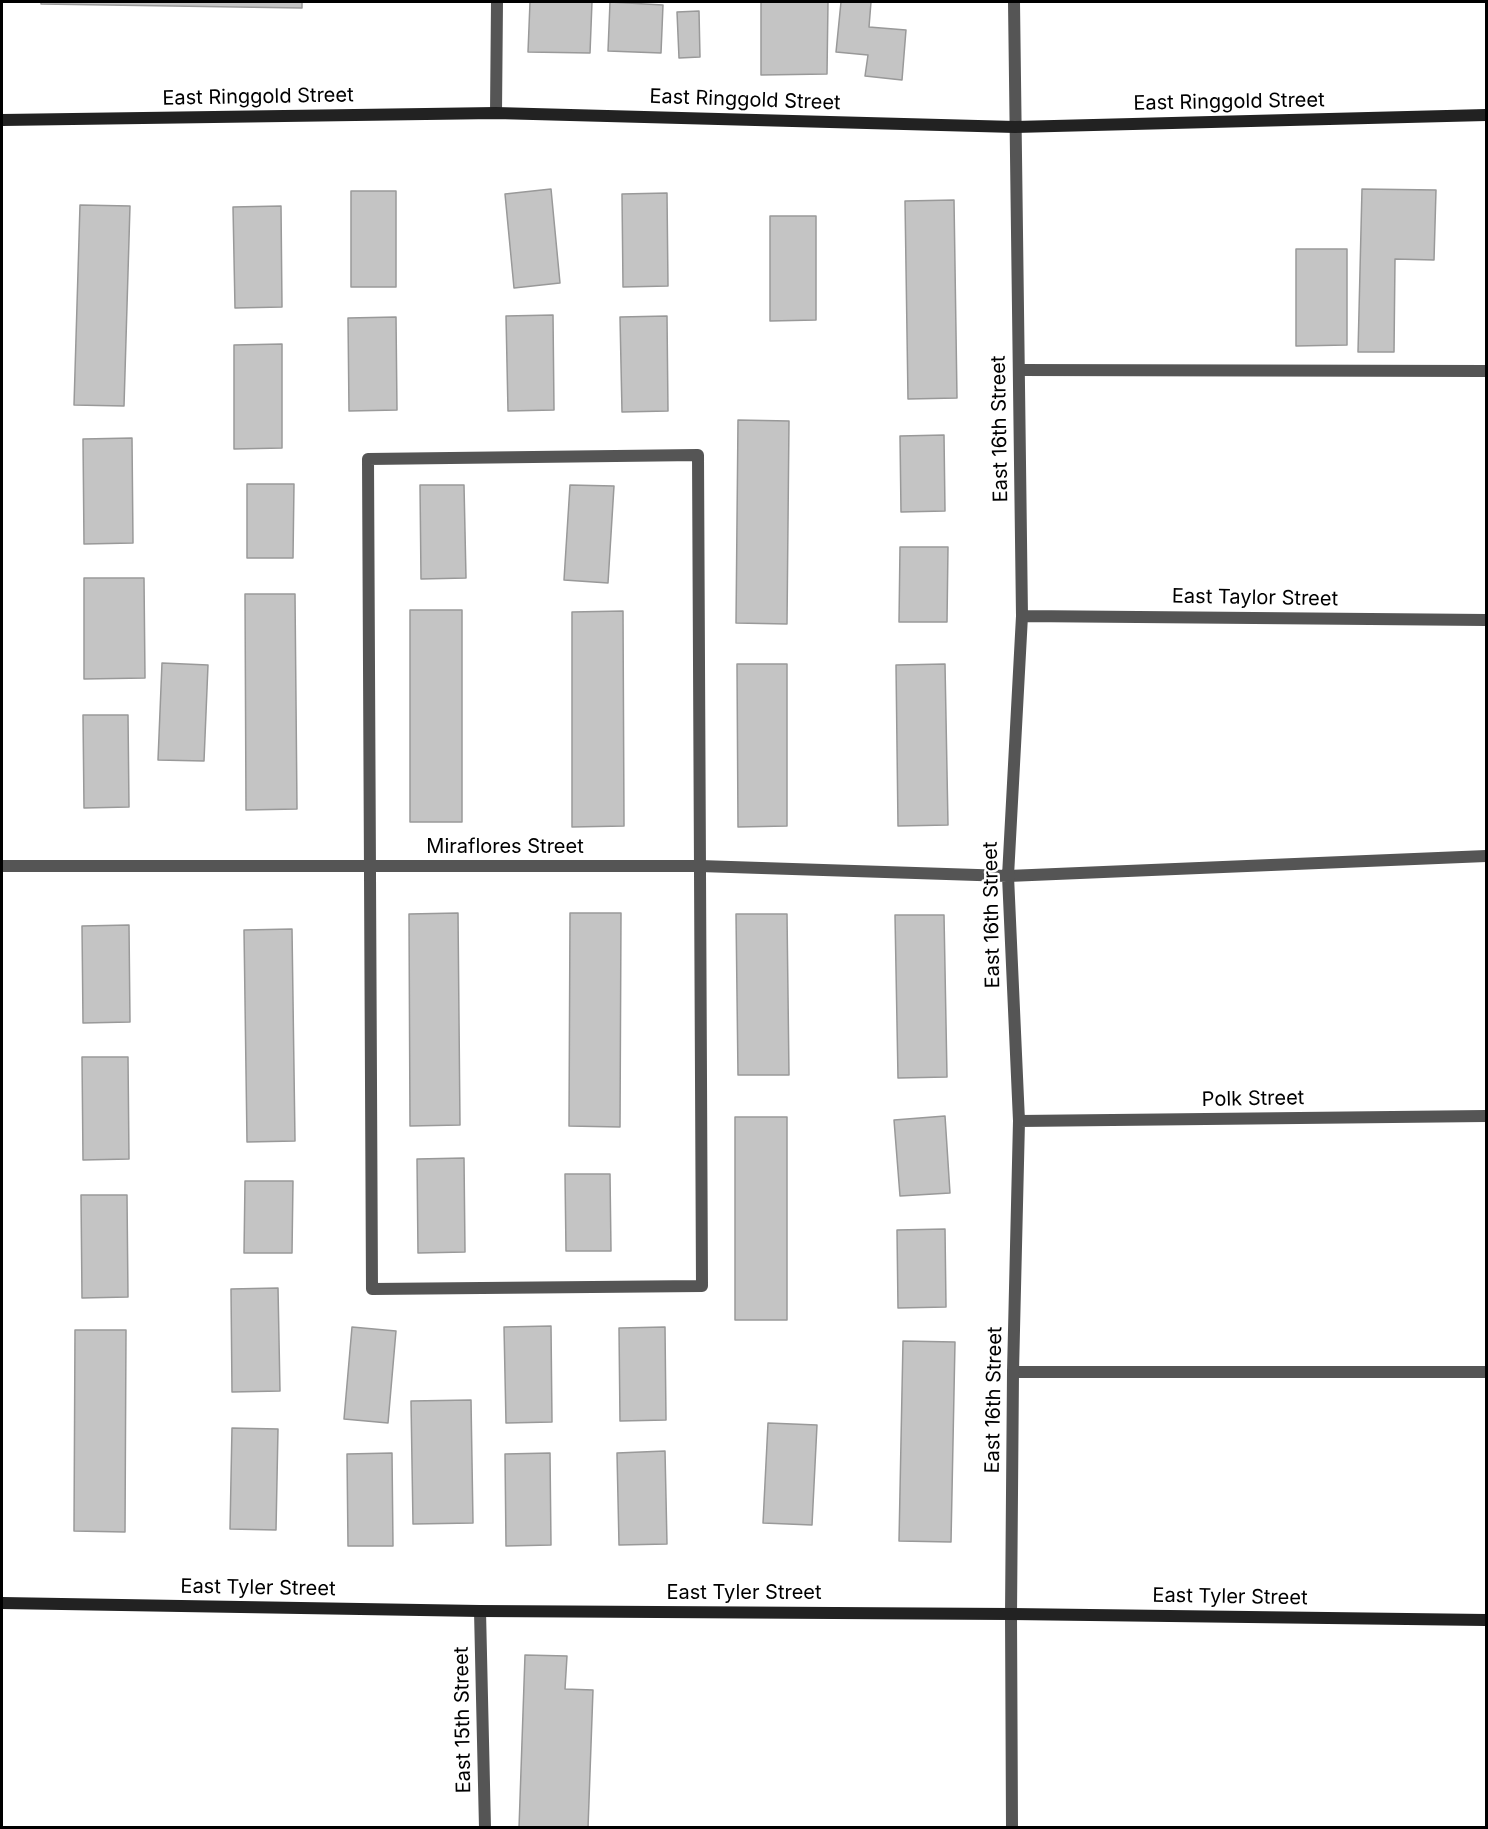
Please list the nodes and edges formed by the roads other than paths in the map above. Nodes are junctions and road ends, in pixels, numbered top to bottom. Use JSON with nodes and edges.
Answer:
{"nodes":[{"id":1,"x":497,"y":2,"type":"edge"},
{"id":2,"x":1014,"y":2,"type":"edge"},
{"id":3,"x":496,"y":113,"type":"junction"},
{"id":4,"x":1486,"y":115,"type":"edge"},
{"id":5,"x":2,"y":120,"type":"edge"},
{"id":6,"x":1015,"y":127,"type":"junction"},
{"id":7,"x":1019,"y":370,"type":"junction"},
{"id":8,"x":1486,"y":372,"type":"edge"},
{"id":9,"x":1022,"y":616,"type":"junction"},
{"id":10,"x":1486,"y":620,"type":"edge"},
{"id":11,"x":1486,"y":856,"type":"edge"},
{"id":12,"x":2,"y":866,"type":"edge"},
{"id":13,"x":700,"y":866,"type":"junction"},
{"id":14,"x":370,"y":867,"type":"junction"},
{"id":15,"x":1008,"y":876,"type":"junction"},
{"id":16,"x":1486,"y":1116,"type":"edge"},
{"id":17,"x":1019,"y":1121,"type":"junction"},
{"id":18,"x":1013,"y":1372,"type":"junction"},
{"id":19,"x":1486,"y":1372,"type":"edge"},
{"id":20,"x":2,"y":1603,"type":"edge"},
{"id":21,"x":480,"y":1611,"type":"junction"},
{"id":22,"x":1011,"y":1614,"type":"junction"},
{"id":23,"x":1486,"y":1620,"type":"edge"},
{"id":24,"x":485,"y":1827,"type":"edge"},
{"id":25,"x":1012,"y":1827,"type":"edge"}],
"edges":[{"from":1,"to":3,"type":"street"},
{"from":2,"to":6,"type":"street","name":"East 16th Street"},
{"from":3,"to":5,"type":"street","name":"East Ringgold Street"},
{"from":3,"to":6,"type":"street","name":"East Ringgold Street"},
{"from":4,"to":6,"type":"street","name":"East Ringgold Street"},
{"from":6,"to":7,"type":"street","name":"East 16th Street"},
{"from":7,"to":8,"type":"street"},
{"from":7,"to":9,"type":"street","name":"East 16th Street"},
{"from":9,"to":10,"type":"street","name":"East Taylor Street"},
{"from":9,"to":15,"type":"street","name":"East 16th Street"},
{"from":11,"to":15,"type":"street","name":"Miraflores Street"},
{"from":12,"to":14,"type":"street","name":"Miraflores Street"},
{"from":13,"to":14,"type":"street","name":"Miraflores Street"},
{"from":13,"to":14,"type":"street"},
{"from":13,"to":14,"type":"street"},
{"from":13,"to":15,"type":"street","name":"Miraflores Street"},
{"from":15,"to":17,"type":"street","name":"East 16th Street"},
{"from":16,"to":17,"type":"street","name":"Polk Street"},
{"from":17,"to":18,"type":"street","name":"East 16th Street"},
{"from":18,"to":19,"type":"street"},
{"from":18,"to":22,"type":"street","name":"East 16th Street"},
{"from":20,"to":21,"type":"street","name":"East Tyler Street"},
{"from":21,"to":22,"type":"street","name":"East Tyler Street"},
{"from":21,"to":24,"type":"street","name":"East 15th Street"},
{"from":22,"to":23,"type":"street","name":"East Tyler Street"},
{"from":22,"to":25,"type":"street","name":"East 16th Street"}]}
